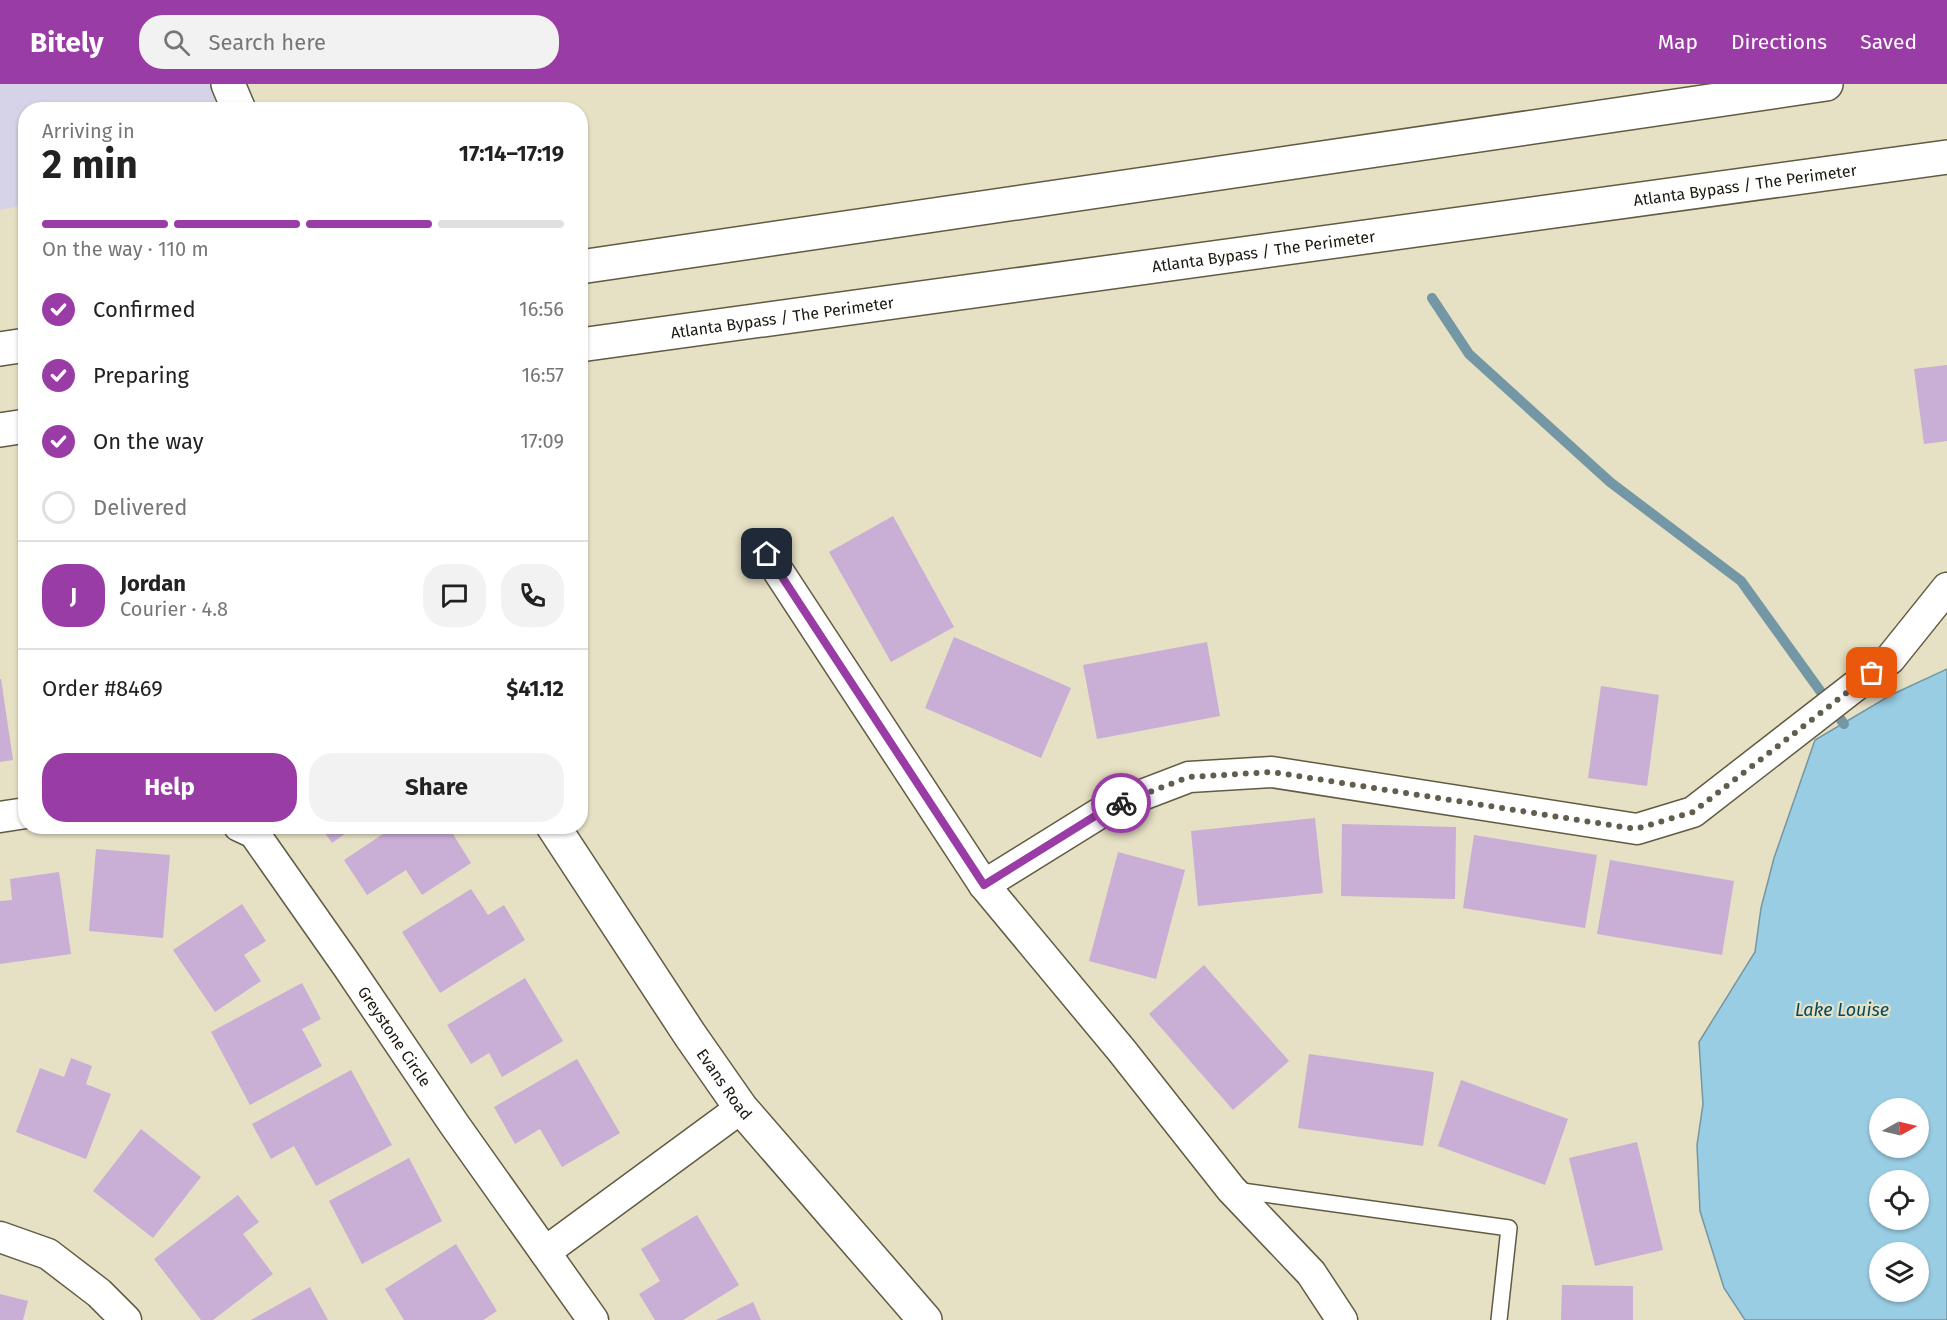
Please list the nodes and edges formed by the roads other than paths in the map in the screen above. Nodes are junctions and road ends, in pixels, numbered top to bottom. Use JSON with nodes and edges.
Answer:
{"nodes":[{"id":1,"x":228,"y":84,"type":"edge"},
{"id":2,"x":1826,"y":84,"type":"edge"},
{"id":3,"x":236,"y":102,"type":"edge"},
{"id":4,"x":1947,"y":157,"type":"edge"},
{"id":5,"x":588,"y":266,"type":"edge"},
{"id":6,"x":588,"y":344,"type":"edge"},
{"id":7,"x":18,"y":346,"type":"edge"},
{"id":8,"x":0,"y":349,"type":"edge"},
{"id":9,"x":18,"y":427,"type":"edge"},
{"id":10,"x":0,"y":430,"type":"edge"},
{"id":11,"x":767,"y":554,"type":"dead end"},
{"id":12,"x":1947,"y":588,"type":"edge"},
{"id":13,"x":18,"y":814,"type":"edge"},
{"id":14,"x":0,"y":817,"type":"edge"},
{"id":15,"x":255,"y":834,"type":"edge"},
{"id":16,"x":558,"y":834,"type":"edge"},
{"id":17,"x":984,"y":885,"type":"junction"},
{"id":18,"x":741,"y":1108,"type":"junction"},
{"id":19,"x":1231,"y":1189,"type":"junction"},
{"id":20,"x":0,"y":1237,"type":"edge"},
{"id":21,"x":545,"y":1252,"type":"junction"},
{"id":22,"x":126,"y":1320,"type":"edge"},
{"id":23,"x":593,"y":1320,"type":"edge"},
{"id":24,"x":925,"y":1320,"type":"edge"},
{"id":25,"x":1342,"y":1320,"type":"edge"},
{"id":26,"x":1499,"y":1320,"type":"edge"}],
"edges":[{"from":1,"to":3,"type":"main road"},
{"from":2,"to":5,"type":"main road"},
{"from":4,"to":6,"type":"main road","name":"Atlanta Bypass / The Perimeter"},
{"from":7,"to":8,"type":"main road"},
{"from":9,"to":10,"type":"main road"},
{"from":11,"to":17,"type":"street"},
{"from":12,"to":17,"type":"street"},
{"from":13,"to":14,"type":"street"},
{"from":15,"to":21,"type":"street","name":"Greystone Circle"},
{"from":16,"to":18,"type":"main road","name":"Evans Road"},
{"from":17,"to":19,"type":"street"},
{"from":18,"to":21,"type":"street"},
{"from":18,"to":24,"type":"main road","name":"Evans Road"},
{"from":19,"to":25,"type":"street"},
{"from":19,"to":26,"type":"lane"},
{"from":20,"to":22,"type":"street"},
{"from":21,"to":23,"type":"street","name":"Greystone Circle"}]}
